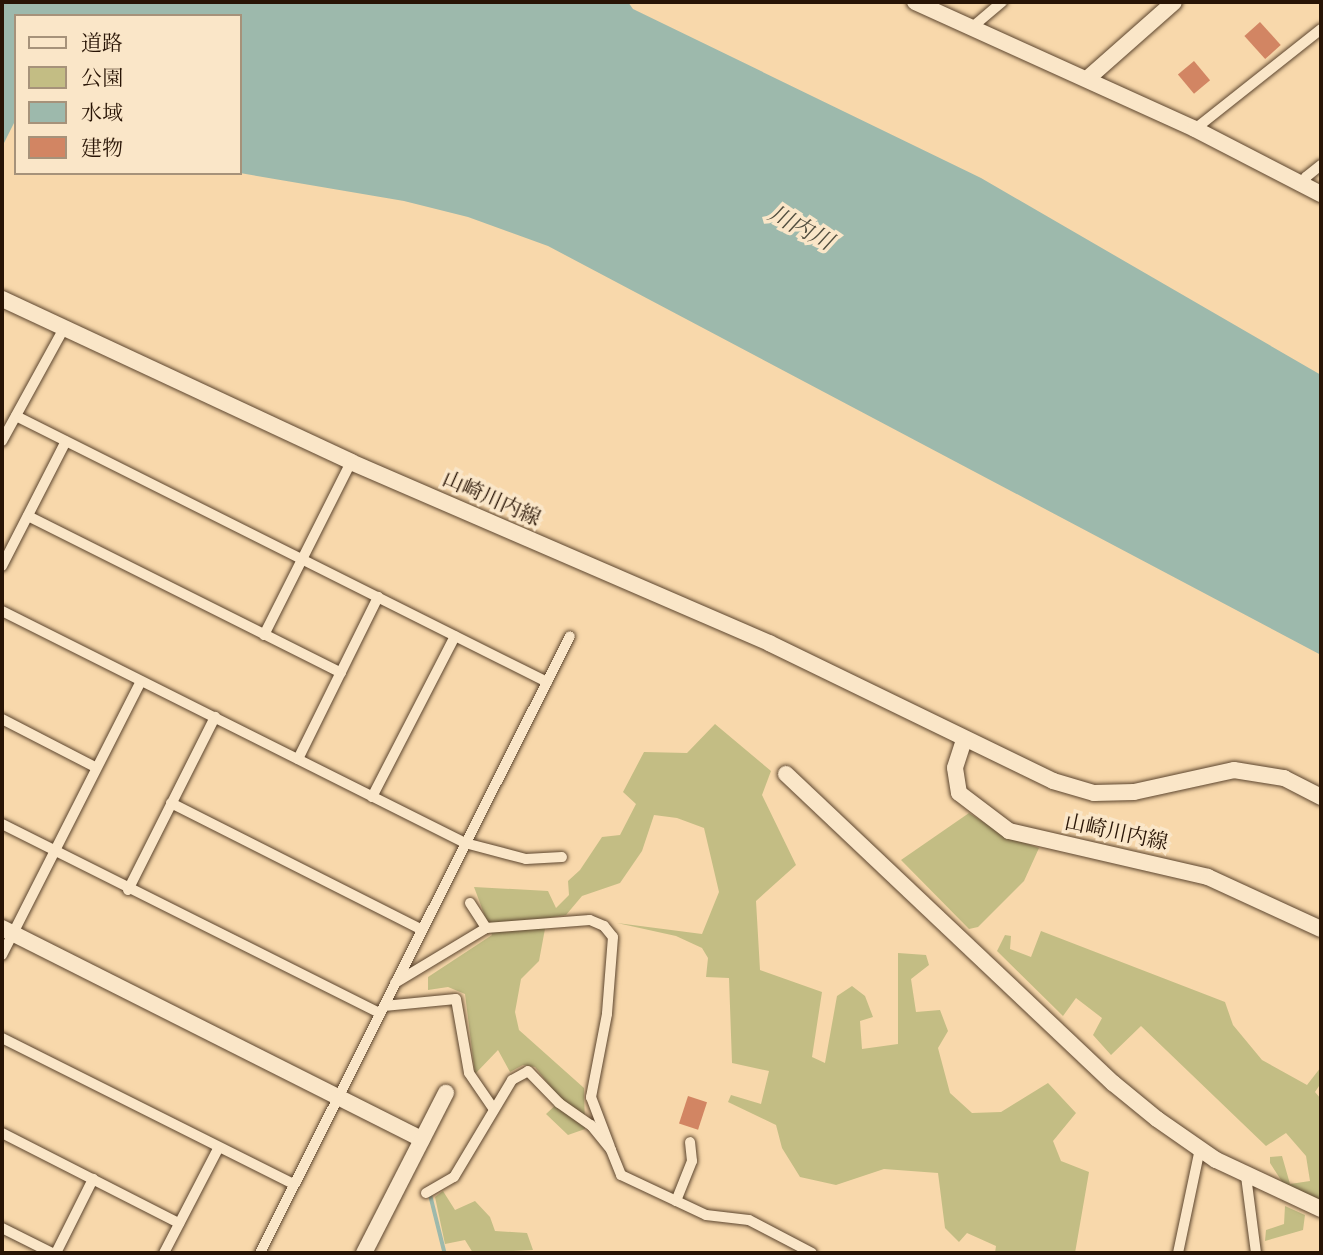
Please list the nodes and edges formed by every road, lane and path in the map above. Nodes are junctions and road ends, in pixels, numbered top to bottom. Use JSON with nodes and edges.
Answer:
{"nodes":[{"id":1,"x":915,"y":2,"type":"edge"},
{"id":2,"x":1002,"y":2,"type":"edge"},
{"id":3,"x":1174,"y":2,"type":"edge"},
{"id":4,"x":970,"y":29,"type":"junction"},
{"id":5,"x":1321,"y":29,"type":"edge"},
{"id":6,"x":1087,"y":79,"type":"junction"},
{"id":7,"x":1195,"y":130,"type":"junction"},
{"id":8,"x":1321,"y":165,"type":"edge"},
{"id":9,"x":1305,"y":186,"type":"junction"},
{"id":10,"x":1321,"y":194,"type":"edge"},
{"id":11,"x":2,"y":299,"type":"edge"},
{"id":12,"x":64,"y":328,"type":"junction"},
{"id":13,"x":16,"y":416,"type":"junction"},
{"id":14,"x":2,"y":441,"type":"edge"},
{"id":15,"x":66,"y":441,"type":"junction"},
{"id":16,"x":351,"y":462,"type":"junction"},
{"id":17,"x":28,"y":516,"type":"junction"},
{"id":18,"x":302,"y":559,"type":"junction"},
{"id":19,"x":2,"y":566,"type":"edge"},
{"id":20,"x":378,"y":597,"type":"junction"},
{"id":21,"x":2,"y":611,"type":"edge"},
{"id":22,"x":264,"y":635,"type":"junction"},
{"id":23,"x":455,"y":636,"type":"junction"},
{"id":24,"x":570,"y":636,"type":"dead end"},
{"id":25,"x":341,"y":673,"type":"junction"},
{"id":26,"x":141,"y":681,"type":"junction"},
{"id":27,"x":547,"y":682,"type":"junction"},
{"id":28,"x":215,"y":718,"type":"junction"},
{"id":29,"x":2,"y":719,"type":"edge"},
{"id":30,"x":964,"y":740,"type":"junction"},
{"id":31,"x":298,"y":759,"type":"junction"},
{"id":32,"x":96,"y":767,"type":"junction"},
{"id":33,"x":786,"y":774,"type":"dead end"},
{"id":34,"x":372,"y":797,"type":"junction"},
{"id":35,"x":1321,"y":797,"type":"edge"},
{"id":36,"x":171,"y":803,"type":"junction"},
{"id":37,"x":2,"y":824,"type":"edge"},
{"id":38,"x":465,"y":843,"type":"junction"},
{"id":39,"x":55,"y":851,"type":"junction"},
{"id":40,"x":562,"y":857,"type":"dead end"},
{"id":41,"x":128,"y":890,"type":"junction"},
{"id":42,"x":470,"y":903,"type":"dead end"},
{"id":43,"x":486,"y":928,"type":"junction"},
{"id":44,"x":1321,"y":929,"type":"edge"},
{"id":45,"x":422,"y":930,"type":"junction"},
{"id":46,"x":7,"y":931,"type":"edge"},
{"id":47,"x":2,"y":955,"type":"edge"},
{"id":48,"x":395,"y":983,"type":"junction"},
{"id":49,"x":382,"y":1009,"type":"junction"},
{"id":50,"x":2,"y":1038,"type":"edge"},
{"id":51,"x":446,"y":1093,"type":"dead end"},
{"id":52,"x":338,"y":1097,"type":"junction"},
{"id":53,"x":493,"y":1108,"type":"junction"},
{"id":54,"x":2,"y":1133,"type":"edge"},
{"id":55,"x":422,"y":1139,"type":"junction"},
{"id":56,"x":690,"y":1142,"type":"dead end"},
{"id":57,"x":218,"y":1149,"type":"junction"},
{"id":58,"x":1200,"y":1149,"type":"junction"},
{"id":59,"x":611,"y":1150,"type":"junction"},
{"id":60,"x":1246,"y":1176,"type":"junction"},
{"id":61,"x":93,"y":1179,"type":"junction"},
{"id":62,"x":294,"y":1184,"type":"junction"},
{"id":63,"x":426,"y":1193,"type":"dead end"},
{"id":64,"x":676,"y":1201,"type":"junction"},
{"id":65,"x":1321,"y":1209,"type":"edge"},
{"id":66,"x":179,"y":1223,"type":"junction"},
{"id":67,"x":2,"y":1228,"type":"edge"},
{"id":68,"x":54,"y":1253,"type":"edge"},
{"id":69,"x":164,"y":1253,"type":"edge"},
{"id":70,"x":260,"y":1253,"type":"edge"},
{"id":71,"x":364,"y":1253,"type":"edge"},
{"id":72,"x":812,"y":1253,"type":"edge"},
{"id":73,"x":1178,"y":1253,"type":"edge"},
{"id":74,"x":1255,"y":1253,"type":"edge"}],
"edges":[{"from":1,"to":4,"type":"street"},
{"from":2,"to":4,"type":"street"},
{"from":3,"to":6,"type":"street"},
{"from":4,"to":6,"type":"street"},
{"from":5,"to":7,"type":"street"},
{"from":6,"to":7,"type":"street"},
{"from":7,"to":9,"type":"street"},
{"from":8,"to":9,"type":"street"},
{"from":9,"to":10,"type":"street"},
{"from":11,"to":12,"type":"street","name":"山崎川内線"},
{"from":12,"to":13,"type":"street"},
{"from":12,"to":16,"type":"street","name":"山崎川内線"},
{"from":13,"to":14,"type":"street"},
{"from":13,"to":15,"type":"street"},
{"from":15,"to":17,"type":"street"},
{"from":15,"to":18,"type":"street"},
{"from":16,"to":18,"type":"street"},
{"from":16,"to":30,"type":"street","name":"山崎川内線"},
{"from":17,"to":19,"type":"street"},
{"from":17,"to":22,"type":"street"},
{"from":18,"to":20,"type":"street"},
{"from":18,"to":22,"type":"street"},
{"from":20,"to":23,"type":"street"},
{"from":20,"to":25,"type":"street"},
{"from":21,"to":26,"type":"street"},
{"from":22,"to":25,"type":"street"},
{"from":23,"to":27,"type":"street"},
{"from":23,"to":34,"type":"street"},
{"from":24,"to":27,"type":"street"},
{"from":25,"to":31,"type":"street"},
{"from":26,"to":28,"type":"street"},
{"from":26,"to":32,"type":"street"},
{"from":27,"to":38,"type":"street"},
{"from":28,"to":31,"type":"street"},
{"from":28,"to":36,"type":"street"},
{"from":29,"to":32,"type":"street"},
{"from":30,"to":35,"type":"street","name":"山崎川内線"},
{"from":30,"to":44,"type":"street","name":"山崎川内線"},
{"from":31,"to":34,"type":"street"},
{"from":32,"to":39,"type":"street"},
{"from":33,"to":58,"type":"street"},
{"from":34,"to":38,"type":"street"},
{"from":36,"to":41,"type":"street"},
{"from":36,"to":45,"type":"street"},
{"from":37,"to":39,"type":"street"},
{"from":38,"to":40,"type":"street"},
{"from":38,"to":45,"type":"street"},
{"from":39,"to":41,"type":"street"},
{"from":39,"to":46,"type":"street"},
{"from":41,"to":49,"type":"street"},
{"from":42,"to":43,"type":"street"},
{"from":43,"to":48,"type":"street"},
{"from":43,"to":59,"type":"street"},
{"from":45,"to":48,"type":"street"},
{"from":46,"to":47,"type":"street"},
{"from":46,"to":52,"type":"street"},
{"from":48,"to":49,"type":"street"},
{"from":49,"to":52,"type":"street"},
{"from":49,"to":53,"type":"street"},
{"from":50,"to":57,"type":"street"},
{"from":51,"to":55,"type":"street"},
{"from":52,"to":55,"type":"street"},
{"from":52,"to":62,"type":"street"},
{"from":53,"to":59,"type":"street"},
{"from":53,"to":63,"type":"street"},
{"from":54,"to":61,"type":"street"},
{"from":55,"to":71,"type":"street"},
{"from":56,"to":64,"type":"street"},
{"from":57,"to":62,"type":"street"},
{"from":57,"to":66,"type":"street"},
{"from":58,"to":60,"type":"street"},
{"from":58,"to":73,"type":"street"},
{"from":59,"to":64,"type":"street"},
{"from":60,"to":65,"type":"street"},
{"from":60,"to":74,"type":"street"},
{"from":61,"to":66,"type":"street"},
{"from":61,"to":68,"type":"street"},
{"from":62,"to":70,"type":"street"},
{"from":64,"to":72,"type":"street"},
{"from":66,"to":69,"type":"street"},
{"from":67,"to":68,"type":"street"}]}
